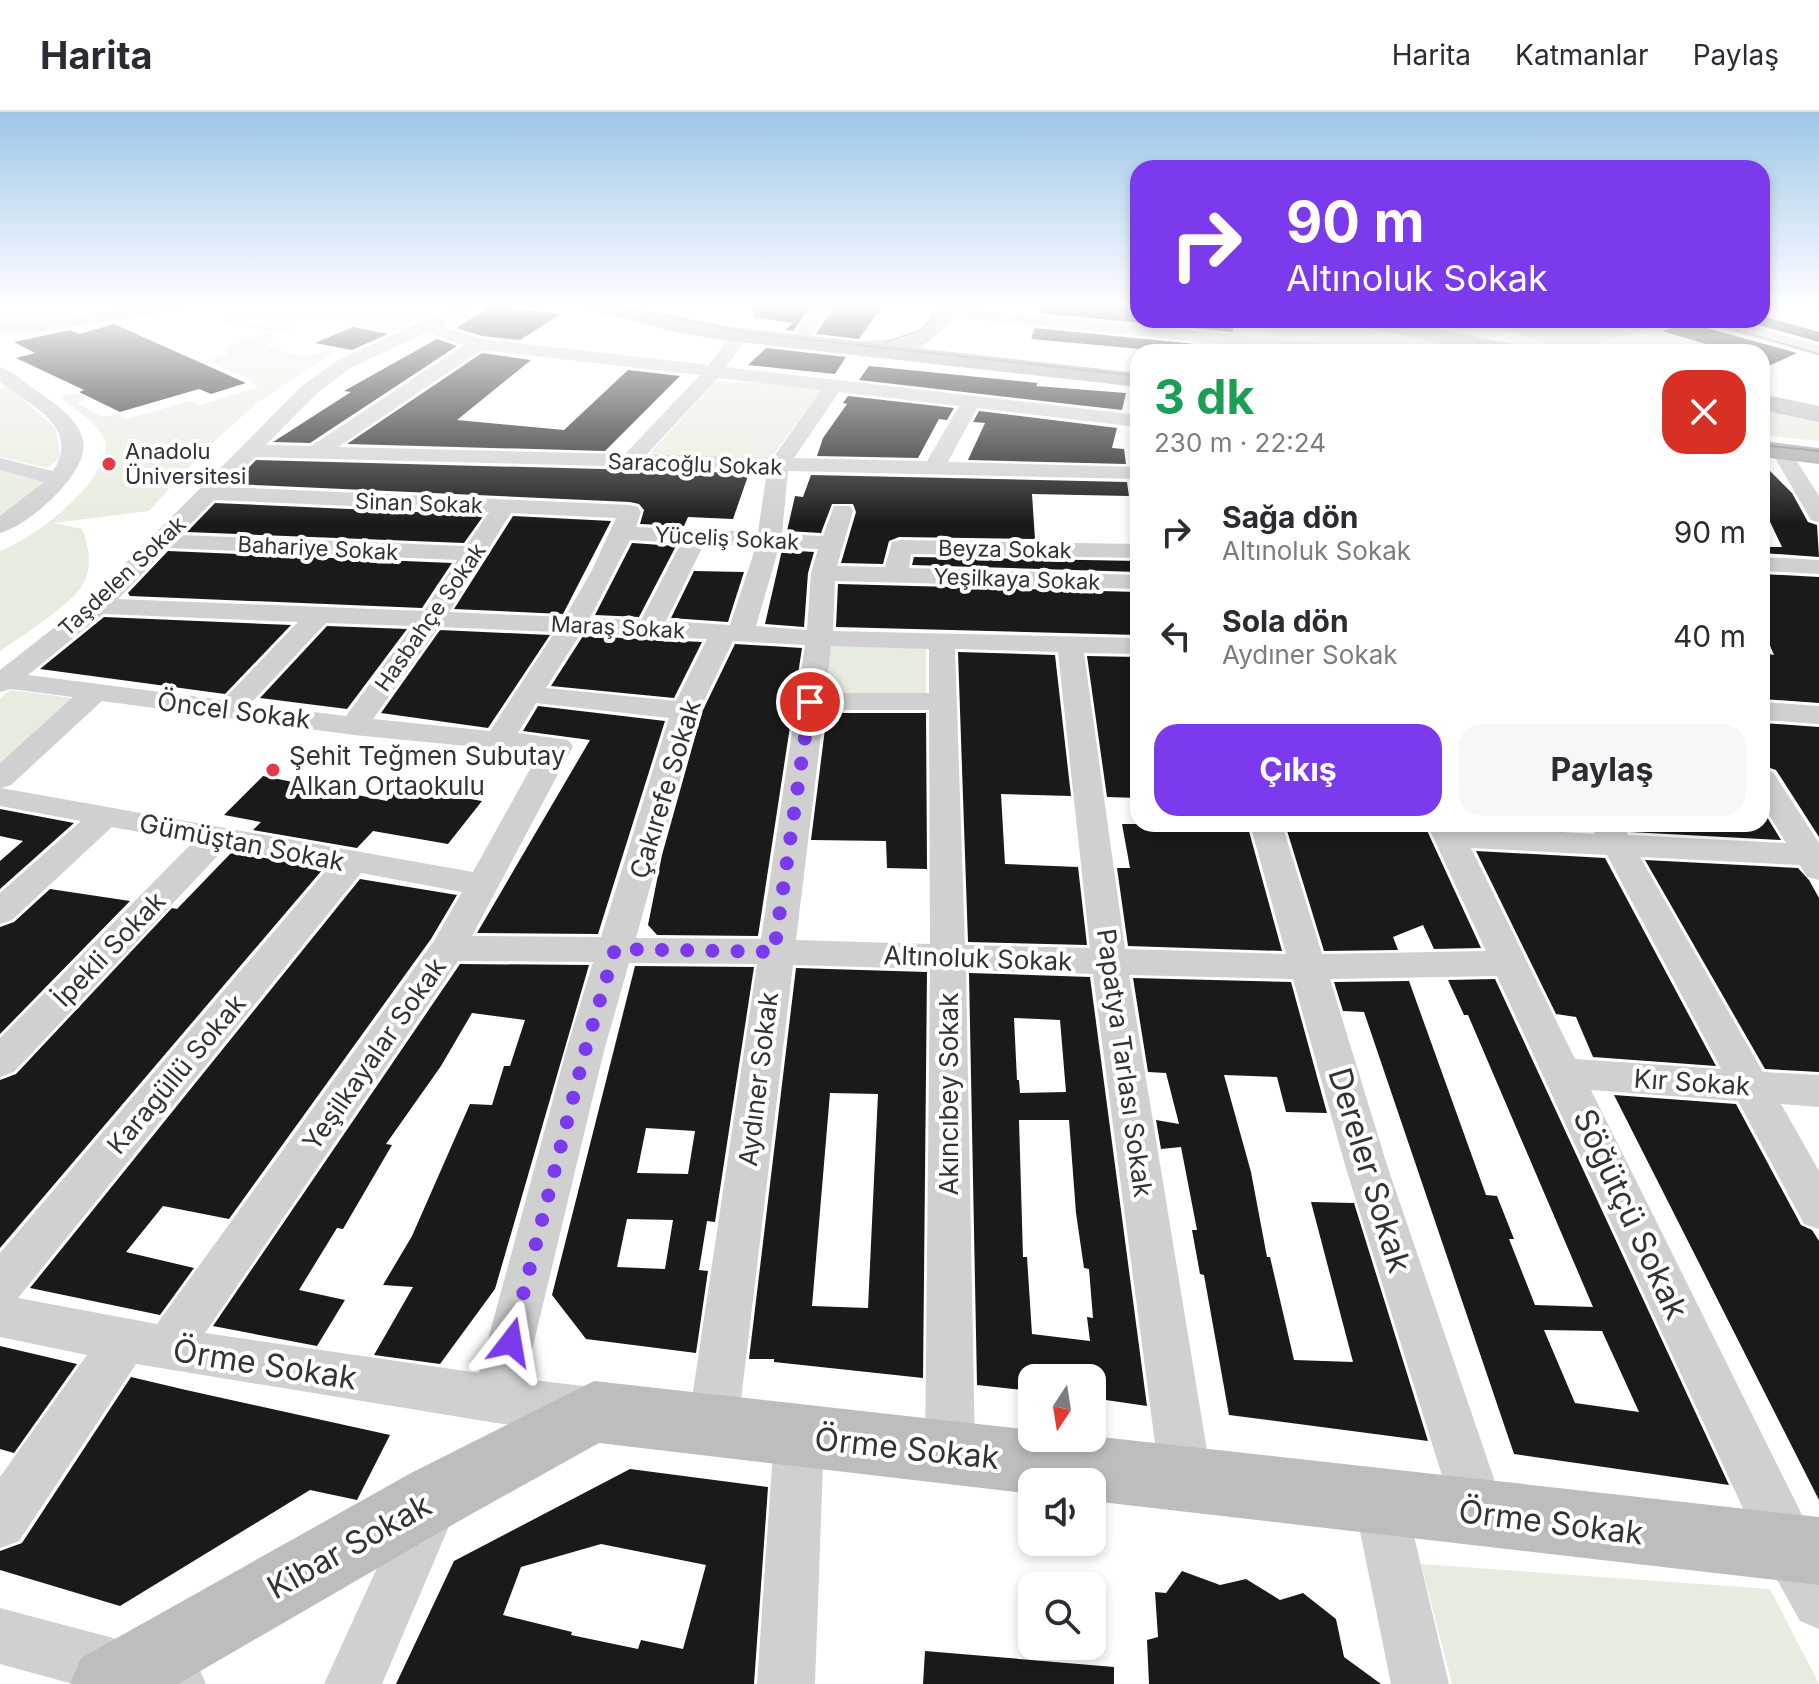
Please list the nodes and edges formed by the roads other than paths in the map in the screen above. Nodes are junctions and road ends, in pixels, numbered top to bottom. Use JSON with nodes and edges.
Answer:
{"nodes":[{"id":1,"x":5,"y":377,"type":"edge"},
{"id":2,"x":326,"y":377,"type":"edge"},
{"id":3,"x":428,"y":377,"type":"edge"},
{"id":4,"x":708,"y":377,"type":"edge"},
{"id":5,"x":778,"y":377,"type":"edge"},
{"id":6,"x":835,"y":384,"type":"junction"},
{"id":7,"x":971,"y":401,"type":"junction"},
{"id":8,"x":1770,"y":404,"type":"edge"},
{"id":9,"x":1819,"y":414,"type":"edge"},
{"id":10,"x":1130,"y":420,"type":"edge"},
{"id":11,"x":1770,"y":446,"type":"edge"},
{"id":12,"x":1770,"y":446,"type":"edge"},
{"id":13,"x":1819,"y":446,"type":"edge"},
{"id":14,"x":1770,"y":449,"type":"edge"},
{"id":15,"x":252,"y":451,"type":"junction"},
{"id":16,"x":315,"y":453,"type":"junction"},
{"id":17,"x":1819,"y":456,"type":"edge"},
{"id":18,"x":629,"y":462,"type":"junction"},
{"id":19,"x":0,"y":464,"type":"edge"},
{"id":20,"x":778,"y":466,"type":"junction"},
{"id":21,"x":933,"y":469,"type":"junction"},
{"id":22,"x":1130,"y":473,"type":"edge"},
{"id":23,"x":58,"y":479,"type":"junction"},
{"id":24,"x":208,"y":493,"type":"junction"},
{"id":25,"x":504,"y":506,"type":"junction"},
{"id":26,"x":842,"y":511,"type":"dead end"},
{"id":27,"x":1819,"y":515,"type":"edge"},
{"id":28,"x":626,"y":522,"type":"junction"},
{"id":29,"x":0,"y":526,"type":"edge"},
{"id":30,"x":695,"y":538,"type":"junction"},
{"id":31,"x":161,"y":541,"type":"junction"},
{"id":32,"x":769,"y":541,"type":"junction"},
{"id":33,"x":832,"y":543,"type":"junction"},
{"id":34,"x":1130,"y":551,"type":"edge"},
{"id":35,"x":475,"y":554,"type":"junction"},
{"id":36,"x":1770,"y":564,"type":"edge"},
{"id":37,"x":1819,"y":567,"type":"edge"},
{"id":38,"x":823,"y":573,"type":"junction"},
{"id":39,"x":896,"y":575,"type":"junction"},
{"id":40,"x":1130,"y":582,"type":"edge"},
{"id":41,"x":97,"y":606,"type":"junction"},
{"id":42,"x":318,"y":616,"type":"junction"},
{"id":43,"x":432,"y":619,"type":"junction"},
{"id":44,"x":574,"y":625,"type":"junction"},
{"id":45,"x":650,"y":628,"type":"junction"},
{"id":46,"x":733,"y":632,"type":"junction"},
{"id":47,"x":817,"y":638,"type":"junction"},
{"id":48,"x":942,"y":641,"type":"junction"},
{"id":49,"x":1070,"y":644,"type":"junction"},
{"id":50,"x":1130,"y":646,"type":"edge"},
{"id":51,"x":3,"y":682,"type":"edge"},
{"id":52,"x":95,"y":692,"type":"junction"},
{"id":53,"x":526,"y":694,"type":"junction"},
{"id":54,"x":941,"y":701,"type":"junction"},
{"id":55,"x":810,"y":702,"type":"junction"},
{"id":56,"x":229,"y":710,"type":"junction"},
{"id":57,"x":685,"y":711,"type":"junction"},
{"id":58,"x":1770,"y":712,"type":"edge"},
{"id":59,"x":1819,"y":715,"type":"edge"},
{"id":60,"x":354,"y":726,"type":"junction"},
{"id":61,"x":499,"y":740,"type":"junction"},
{"id":62,"x":558,"y":746,"type":"joint"},
{"id":63,"x":0,"y":779,"type":"edge"},
{"id":64,"x":1770,"y":790,"type":"edge"},
{"id":65,"x":0,"y":797,"type":"edge"},
{"id":66,"x":106,"y":816,"type":"junction"},
{"id":67,"x":1268,"y":832,"type":"edge"},
{"id":68,"x":1447,"y":832,"type":"edge"},
{"id":69,"x":1529,"y":832,"type":"edge"},
{"id":70,"x":1612,"y":834,"type":"edge"},
{"id":71,"x":217,"y":837,"type":"junction"},
{"id":72,"x":1816,"y":860,"type":"edge"},
{"id":73,"x":352,"y":862,"type":"junction"},
{"id":74,"x":485,"y":885,"type":"junction"},
{"id":75,"x":0,"y":912,"type":"edge"},
{"id":76,"x":448,"y":948,"type":"junction"},
{"id":77,"x":615,"y":949,"type":"junction"},
{"id":78,"x":774,"y":952,"type":"junction"},
{"id":79,"x":948,"y":957,"type":"junction"},
{"id":80,"x":1109,"y":962,"type":"junction"},
{"id":81,"x":1508,"y":963,"type":"junction"},
{"id":82,"x":1310,"y":967,"type":"junction"},
{"id":83,"x":0,"y":1062,"type":"edge"},
{"id":84,"x":1564,"y":1073,"type":"junction"},
{"id":85,"x":1747,"y":1085,"type":"junction"},
{"id":86,"x":1819,"y":1091,"type":"edge"},
{"id":87,"x":1819,"y":1211,"type":"edge"},
{"id":88,"x":0,"y":1286,"type":"edge"},
{"id":89,"x":0,"y":1316,"type":"edge"},
{"id":90,"x":146,"y":1345,"type":"junction"},
{"id":91,"x":496,"y":1400,"type":"junction"},
{"id":92,"x":594,"y":1412,"type":"junction"},
{"id":93,"x":713,"y":1425,"type":"junction"},
{"id":94,"x":799,"y":1436,"type":"junction"},
{"id":95,"x":950,"y":1452,"type":"junction"},
{"id":96,"x":1186,"y":1481,"type":"junction"},
{"id":97,"x":435,"y":1497,"type":"junction"},
{"id":98,"x":1380,"y":1502,"type":"junction"},
{"id":99,"x":1480,"y":1514,"type":"junction"},
{"id":100,"x":0,"y":1522,"type":"edge"},
{"id":101,"x":1809,"y":1568,"type":"edge"},
{"id":102,"x":0,"y":1636,"type":"edge"},
{"id":103,"x":137,"y":1680,"type":"edge"},
{"id":104,"x":353,"y":1684,"type":"edge"},
{"id":105,"x":786,"y":1684,"type":"edge"},
{"id":106,"x":1420,"y":1684,"type":"edge"}],
"edges":[{"from":1,"to":23,"type":"street"},
{"from":2,"to":15,"type":"street","name":"Taşdelen Sokak"},
{"from":3,"to":16,"type":"street"},
{"from":4,"to":18,"type":"street"},
{"from":5,"to":6,"type":"street"},
{"from":6,"to":7,"type":"street"},
{"from":6,"to":20,"type":"street"},
{"from":7,"to":10,"type":"street"},
{"from":7,"to":21,"type":"street"},
{"from":8,"to":9,"type":"main road"},
{"from":11,"to":13,"type":"main road"},
{"from":12,"to":17,"type":"main road"},
{"from":14,"to":27,"type":"street"},
{"from":15,"to":16,"type":"street","name":"Saracoğlu Sokak"},
{"from":15,"to":24,"type":"street","name":"Taşdelen Sokak"},
{"from":16,"to":18,"type":"street","name":"Saracoğlu Sokak"},
{"from":18,"to":20,"type":"street","name":"Saracoğlu Sokak"},
{"from":19,"to":23,"type":"street"},
{"from":20,"to":21,"type":"street","name":"Saracoğlu Sokak"},
{"from":20,"to":32,"type":"street","name":"Çakırefe Sokak"},
{"from":21,"to":22,"type":"street","name":"Saracoğlu Sokak"},
{"from":23,"to":29,"type":"street"},
{"from":24,"to":25,"type":"street","name":"Sinan Sokak"},
{"from":24,"to":31,"type":"street","name":"Taşdelen Sokak"},
{"from":25,"to":28,"type":"street","name":"Sinan Sokak"},
{"from":25,"to":35,"type":"street","name":"Hasbahçe Sokak"},
{"from":26,"to":33,"type":"street","name":"Aydıner Sokak"},
{"from":28,"to":30,"type":"street","name":"Yüceliş Sokak"},
{"from":28,"to":44,"type":"street"},
{"from":30,"to":32,"type":"street","name":"Yüceliş Sokak"},
{"from":30,"to":45,"type":"street"},
{"from":31,"to":35,"type":"street","name":"Bahariye Sokak"},
{"from":31,"to":41,"type":"street","name":"Taşdelen Sokak"},
{"from":32,"to":33,"type":"street","name":"Yüceliş Sokak"},
{"from":32,"to":46,"type":"street","name":"Çakırefe Sokak"},
{"from":33,"to":38,"type":"street","name":"Aydıner Sokak"},
{"from":34,"to":39,"type":"street","name":"Beyza Sokak"},
{"from":35,"to":43,"type":"street","name":"Hasbahçe Sokak"},
{"from":36,"to":37,"type":"street"},
{"from":38,"to":39,"type":"street","name":"Yeşilkaya Sokak"},
{"from":38,"to":47,"type":"street","name":"Aydıner Sokak"},
{"from":39,"to":40,"type":"street","name":"Yeşilkaya Sokak"},
{"from":41,"to":42,"type":"street","name":"Maraş Sokak"},
{"from":41,"to":51,"type":"street","name":"Taşdelen Sokak"},
{"from":42,"to":43,"type":"street","name":"Maraş Sokak"},
{"from":42,"to":56,"type":"street"},
{"from":43,"to":44,"type":"street","name":"Maraş Sokak"},
{"from":43,"to":60,"type":"street","name":"Hasbahçe Sokak"},
{"from":44,"to":45,"type":"street","name":"Maraş Sokak"},
{"from":44,"to":53,"type":"street"},
{"from":45,"to":46,"type":"street","name":"Maraş Sokak"},
{"from":46,"to":47,"type":"street","name":"Maraş Sokak"},
{"from":46,"to":57,"type":"street","name":"Çakırefe Sokak"},
{"from":47,"to":48,"type":"street","name":"Maraş Sokak"},
{"from":47,"to":55,"type":"street","name":"Aydıner Sokak"},
{"from":48,"to":49,"type":"street","name":"Maraş Sokak"},
{"from":48,"to":54,"type":"street","name":"Akıncıbey Sokak"},
{"from":49,"to":50,"type":"street","name":"Maraş Sokak"},
{"from":49,"to":80,"type":"street","name":"Papatya Tarlası Sokak"},
{"from":51,"to":52,"type":"street","name":"Öncel Sokak"},
{"from":52,"to":56,"type":"street","name":"Öncel Sokak"},
{"from":52,"to":63,"type":"street"},
{"from":53,"to":57,"type":"street"},
{"from":53,"to":61,"type":"street"},
{"from":54,"to":55,"type":"street"},
{"from":54,"to":79,"type":"street","name":"Akıncıbey Sokak"},
{"from":55,"to":78,"type":"street","name":"Aydıner Sokak"},
{"from":56,"to":60,"type":"street","name":"Öncel Sokak"},
{"from":57,"to":77,"type":"street","name":"Çakırefe Sokak"},
{"from":58,"to":59,"type":"street"},
{"from":60,"to":61,"type":"street","name":"Öncel Sokak"},
{"from":61,"to":62,"type":"street","name":"Öncel Sokak"},
{"from":62,"to":74,"type":"street","name":"Yeşilkayalar Sokak"},
{"from":64,"to":72,"type":"street"},
{"from":65,"to":66,"type":"street","name":"Gümüştan Sokak"},
{"from":66,"to":71,"type":"street","name":"Gümüştan Sokak"},
{"from":66,"to":75,"type":"street"},
{"from":67,"to":82,"type":"street","name":"Dereler Sokak"},
{"from":68,"to":81,"type":"street","name":"Söğütçü Sokak"},
{"from":69,"to":70,"type":"street"},
{"from":70,"to":72,"type":"street"},
{"from":70,"to":85,"type":"street"},
{"from":71,"to":73,"type":"street","name":"Gümüştan Sokak"},
{"from":71,"to":83,"type":"street","name":"İpekli Sokak"},
{"from":73,"to":74,"type":"street","name":"Gümüştan Sokak"},
{"from":73,"to":88,"type":"street","name":"Karagüllü Sokak"},
{"from":74,"to":76,"type":"street","name":"Yeşilkayalar Sokak"},
{"from":76,"to":77,"type":"street","name":"Altınoluk Sokak"},
{"from":76,"to":90,"type":"street","name":"Yeşilkayalar Sokak"},
{"from":77,"to":78,"type":"street","name":"Altınoluk Sokak"},
{"from":77,"to":91,"type":"street","name":"Çakırefe Sokak"},
{"from":78,"to":79,"type":"street","name":"Altınoluk Sokak"},
{"from":78,"to":93,"type":"street","name":"Aydıner Sokak"},
{"from":79,"to":80,"type":"street","name":"Altınoluk Sokak"},
{"from":79,"to":95,"type":"street","name":"Akıncıbey Sokak"},
{"from":80,"to":82,"type":"street","name":"Altınoluk Sokak"},
{"from":80,"to":96,"type":"street","name":"Papatya Tarlası Sokak"},
{"from":81,"to":82,"type":"street","name":"Altınoluk Sokak"},
{"from":81,"to":84,"type":"street","name":"Söğütçü Sokak"},
{"from":82,"to":99,"type":"street","name":"Dereler Sokak"},
{"from":84,"to":85,"type":"street","name":"Kır Sokak"},
{"from":84,"to":101,"type":"street","name":"Söğütçü Sokak"},
{"from":85,"to":86,"type":"street","name":"Kır Sokak"},
{"from":85,"to":87,"type":"street"},
{"from":89,"to":90,"type":"street","name":"Örme Sokak"},
{"from":90,"to":91,"type":"street","name":"Örme Sokak"},
{"from":90,"to":100,"type":"street","name":"Yeşilkayalar Sokak"},
{"from":91,"to":92,"type":"street","name":"Örme Sokak"},
{"from":92,"to":93,"type":"main road","name":"Örme Sokak"},
{"from":92,"to":97,"type":"main road","name":"Kibar Sokak"},
{"from":93,"to":94,"type":"main road","name":"Örme Sokak"},
{"from":94,"to":95,"type":"main road","name":"Örme Sokak"},
{"from":94,"to":105,"type":"street"},
{"from":95,"to":96,"type":"main road","name":"Örme Sokak"},
{"from":96,"to":98,"type":"main road","name":"Örme Sokak"},
{"from":97,"to":103,"type":"main road","name":"Kibar Sokak"},
{"from":97,"to":104,"type":"street"},
{"from":98,"to":99,"type":"main road","name":"Örme Sokak"},
{"from":98,"to":106,"type":"street"},
{"from":99,"to":101,"type":"main road","name":"Örme Sokak"},
{"from":102,"to":103,"type":"street"}]}
